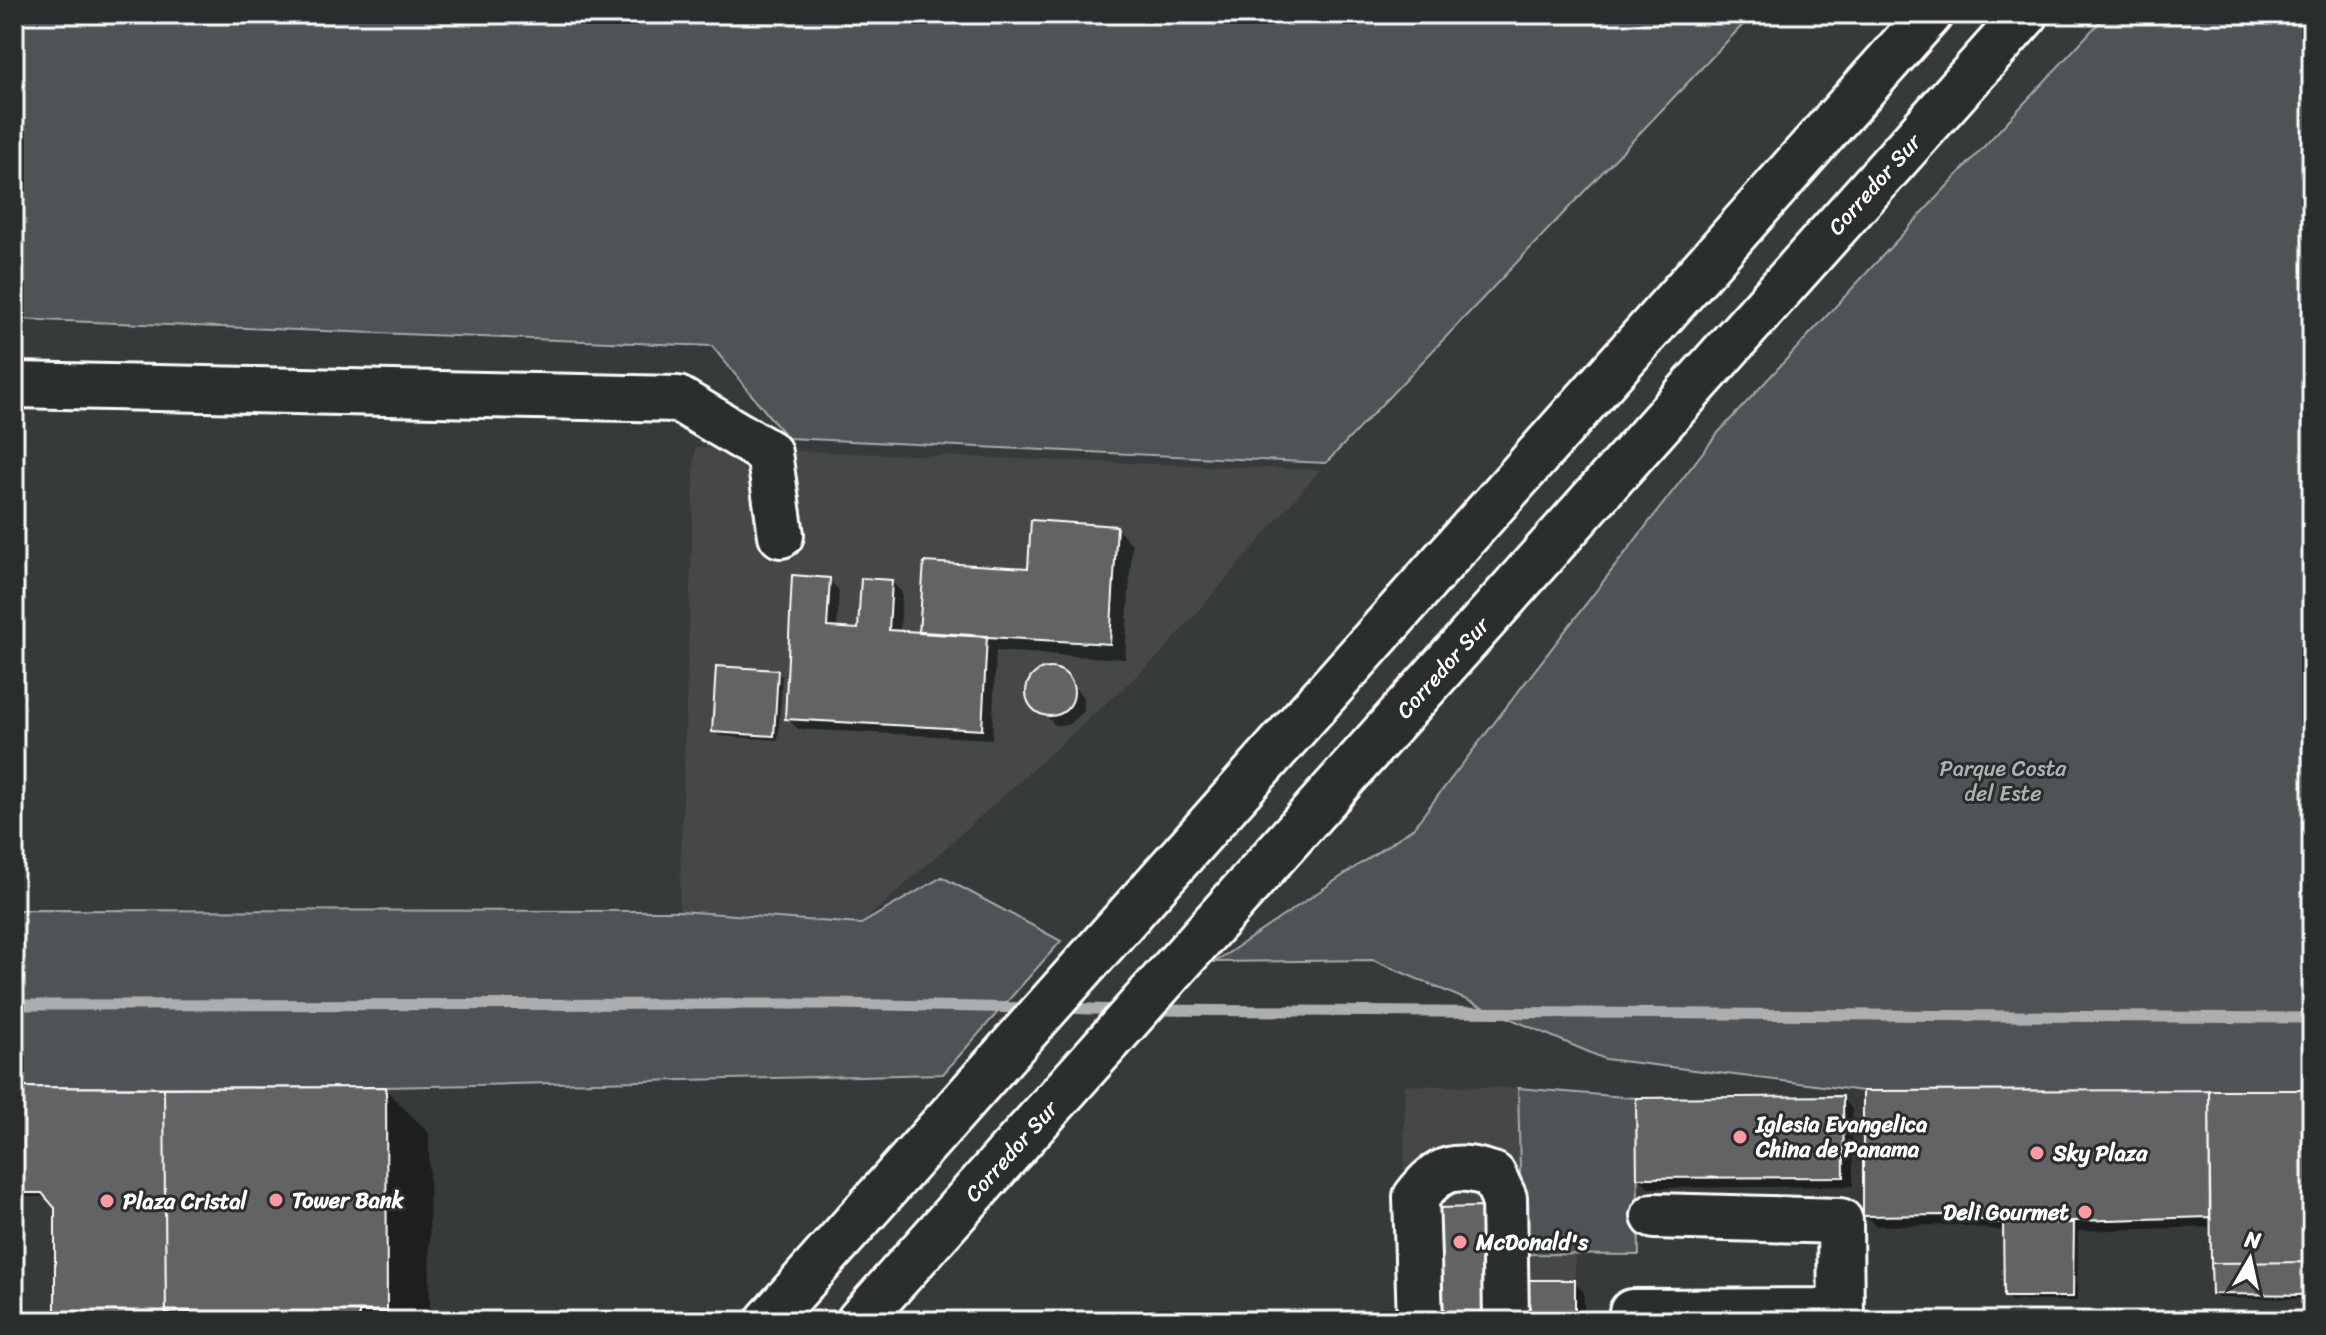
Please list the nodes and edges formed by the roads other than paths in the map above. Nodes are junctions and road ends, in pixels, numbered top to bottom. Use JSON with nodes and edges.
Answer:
{"nodes":[{"id":1,"x":1930,"y":14,"type":"edge"},
{"id":2,"x":2026,"y":14,"type":"edge"},
{"id":3,"x":14,"y":385,"type":"edge"},
{"id":4,"x":781,"y":535,"type":"dead end"},
{"id":5,"x":1654,"y":1216,"type":"dead end"},
{"id":6,"x":1632,"y":1312,"type":"dead end"},
{"id":7,"x":1841,"y":1316,"type":"edge"},
{"id":8,"x":768,"y":1321,"type":"edge"},
{"id":9,"x":859,"y":1321,"type":"edge"},
{"id":10,"x":1420,"y":1321,"type":"edge"},
{"id":11,"x":1506,"y":1321,"type":"edge"}],
"edges":[{"from":1,"to":8,"type":"main road"},
{"from":2,"to":9,"type":"main road","name":"Corredor Sur"},
{"from":3,"to":4,"type":"main road"},
{"from":5,"to":7,"type":"main road"},
{"from":6,"to":7,"type":"main road"},
{"from":10,"to":11,"type":"main road"}]}
